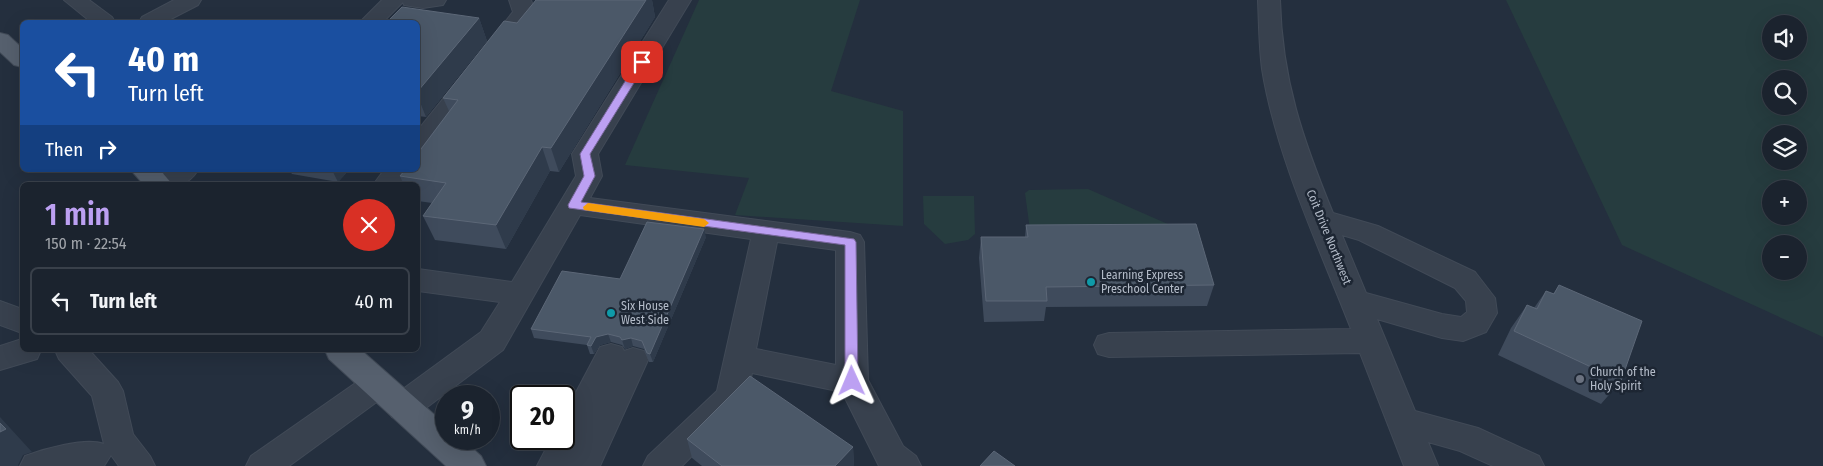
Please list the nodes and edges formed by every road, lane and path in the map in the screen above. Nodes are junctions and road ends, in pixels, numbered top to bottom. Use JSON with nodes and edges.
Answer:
{"nodes":[{"id":1,"x":75,"y":0,"type":"edge"},
{"id":2,"x":190,"y":0,"type":"edge"},
{"id":3,"x":394,"y":0,"type":"edge"},
{"id":4,"x":520,"y":0,"type":"edge"},
{"id":5,"x":680,"y":0,"type":"edge"},
{"id":6,"x":1270,"y":0,"type":"edge"},
{"id":7,"x":101,"y":20,"type":"edge"},
{"id":8,"x":154,"y":20,"type":"edge"},
{"id":9,"x":373,"y":20,"type":"edge"},
{"id":10,"x":420,"y":143,"type":"edge"},
{"id":11,"x":146,"y":172,"type":"edge"},
{"id":12,"x":182,"y":172,"type":"edge"},
{"id":13,"x":396,"y":172,"type":"edge"},
{"id":14,"x":157,"y":182,"type":"edge"},
{"id":15,"x":170,"y":182,"type":"edge"},
{"id":16,"x":388,"y":182,"type":"edge"},
{"id":17,"x":573,"y":205,"type":"junction"},
{"id":18,"x":1322,"y":220,"type":"junction"},
{"id":19,"x":766,"y":231,"type":"junction"},
{"id":20,"x":420,"y":280,"type":"edge"},
{"id":21,"x":520,"y":294,"type":"junction"},
{"id":22,"x":1355,"y":300,"type":"junction"},
{"id":23,"x":0,"y":312,"type":"edge"},
{"id":24,"x":20,"y":321,"type":"edge"},
{"id":25,"x":1371,"y":341,"type":"junction"},
{"id":26,"x":1109,"y":345,"type":"dead end"},
{"id":27,"x":20,"y":352,"type":"edge"},
{"id":28,"x":72,"y":352,"type":"edge"},
{"id":29,"x":342,"y":352,"type":"edge"},
{"id":30,"x":0,"y":358,"type":"edge"},
{"id":31,"x":739,"y":358,"type":"junction"},
{"id":32,"x":852,"y":381,"type":"junction"},
{"id":33,"x":378,"y":384,"type":"junction"},
{"id":34,"x":403,"y":407,"type":"junction"},
{"id":35,"x":1404,"y":422,"type":"junction"},
{"id":36,"x":97,"y":453,"type":"edge"},
{"id":37,"x":37,"y":466,"type":"edge"},
{"id":38,"x":138,"y":466,"type":"edge"},
{"id":39,"x":263,"y":466,"type":"edge"},
{"id":40,"x":469,"y":466,"type":"edge"},
{"id":41,"x":554,"y":466,"type":"edge"},
{"id":42,"x":583,"y":466,"type":"edge"},
{"id":43,"x":660,"y":466,"type":"edge"},
{"id":44,"x":904,"y":466,"type":"edge"},
{"id":45,"x":1421,"y":466,"type":"edge"},
{"id":46,"x":1527,"y":466,"type":"edge"}],
"edges":[{"from":1,"to":7,"type":"street"},
{"from":2,"to":8,"type":"street"},
{"from":3,"to":9,"type":"street"},
{"from":4,"to":10,"type":"street"},
{"from":5,"to":17,"type":"street"},
{"from":6,"to":18,"type":"street","name":"Coit Drive Northwest"},
{"from":11,"to":14,"type":"main road"},
{"from":12,"to":15,"type":"street"},
{"from":13,"to":16,"type":"street"},
{"from":17,"to":19,"type":"street"},
{"from":17,"to":21,"type":"street"},
{"from":18,"to":22,"type":"street","name":"Coit Drive Northwest"},
{"from":18,"to":22,"type":"street"},
{"from":19,"to":31,"type":"street"},
{"from":19,"to":32,"type":"street"},
{"from":20,"to":21,"type":"street"},
{"from":21,"to":34,"type":"street"},
{"from":22,"to":25,"type":"street","name":"Coit Drive Northwest"},
{"from":23,"to":24,"type":"street"},
{"from":25,"to":26,"type":"street"},
{"from":25,"to":35,"type":"street","name":"Coit Drive Northwest"},
{"from":27,"to":30,"type":"street"},
{"from":28,"to":36,"type":"street"},
{"from":29,"to":33,"type":"main road"},
{"from":31,"to":32,"type":"street"},
{"from":31,"to":43,"type":"street"},
{"from":32,"to":44,"type":"street"},
{"from":33,"to":34,"type":"main road"},
{"from":33,"to":39,"type":"street"},
{"from":34,"to":40,"type":"main road"},
{"from":35,"to":45,"type":"street","name":"Coit Drive Northwest"},
{"from":35,"to":46,"type":"street"},
{"from":36,"to":37,"type":"street"},
{"from":36,"to":38,"type":"street"},
{"from":41,"to":42,"type":"street"}]}
